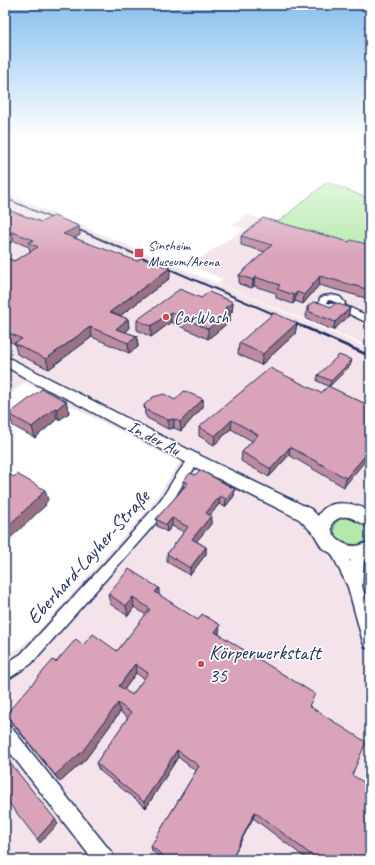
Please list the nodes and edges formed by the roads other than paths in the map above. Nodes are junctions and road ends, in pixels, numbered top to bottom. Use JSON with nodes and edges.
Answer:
{"nodes":[{"id":1,"x":339,"y":306,"type":"edge"},
{"id":2,"x":370,"y":320,"type":"edge"},
{"id":3,"x":5,"y":360,"type":"edge"},
{"id":4,"x":195,"y":460,"type":"junction"},
{"id":5,"x":362,"y":509,"type":"edge"},
{"id":6,"x":370,"y":520,"type":"edge"},
{"id":7,"x":325,"y":524,"type":"junction"},
{"id":8,"x":336,"y":548,"type":"junction"},
{"id":9,"x":366,"y":552,"type":"edge"},
{"id":10,"x":355,"y":586,"type":"junction"},
{"id":11,"x":370,"y":642,"type":"edge"},
{"id":12,"x":5,"y":673,"type":"edge"},
{"id":13,"x":5,"y":732,"type":"edge"},
{"id":14,"x":106,"y":860,"type":"edge"}],
"edges":[{"from":1,"to":2,"type":"street"},
{"from":3,"to":4,"type":"street","name":"In der Au"},
{"from":4,"to":7,"type":"street","name":"In der Au"},
{"from":4,"to":12,"type":"street","name":"Eberhard-Layher-Straße"},
{"from":5,"to":6,"type":"street"},
{"from":5,"to":7,"type":"street"},
{"from":7,"to":8,"type":"street","name":"In der Au"},
{"from":8,"to":9,"type":"street"},
{"from":8,"to":10,"type":"street"},
{"from":9,"to":10,"type":"street"},
{"from":10,"to":11,"type":"street"},
{"from":13,"to":14,"type":"street"}]}
